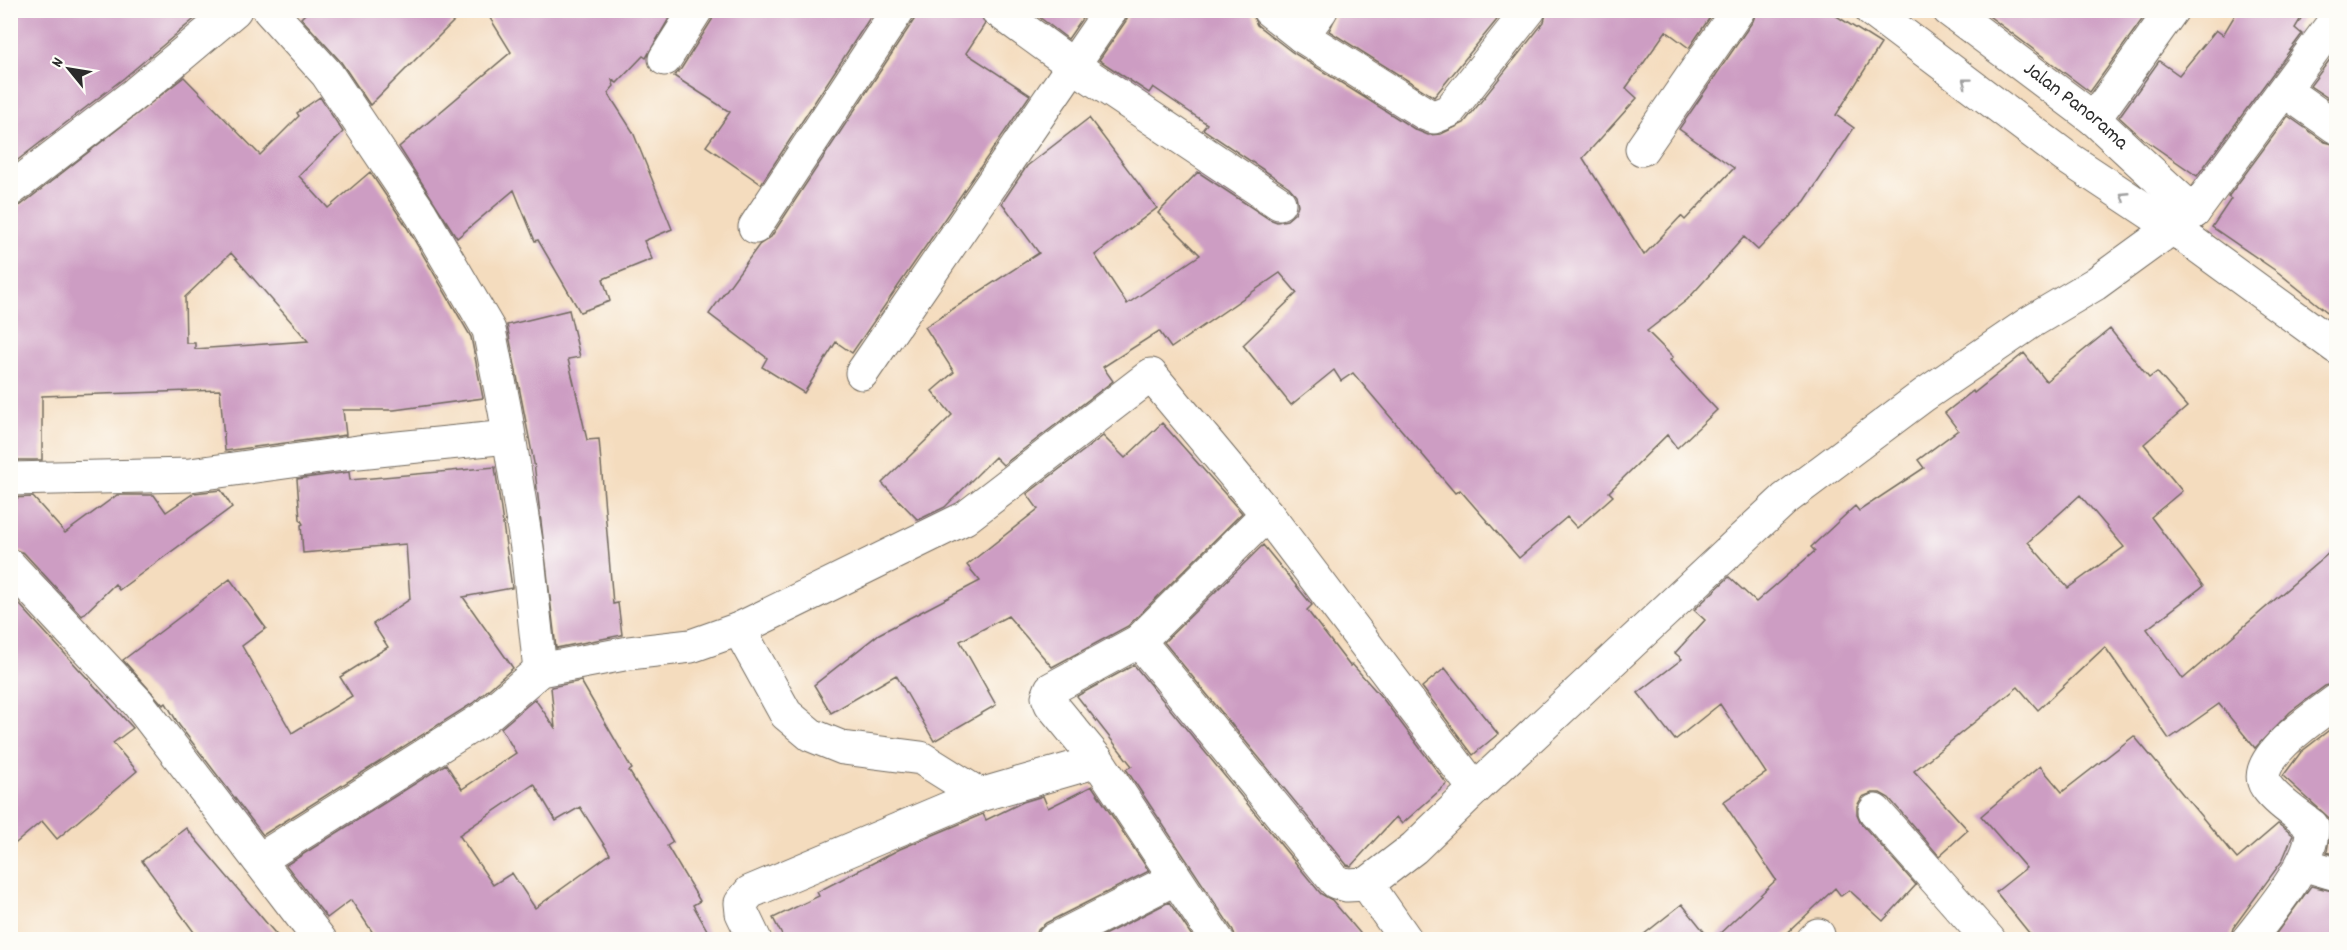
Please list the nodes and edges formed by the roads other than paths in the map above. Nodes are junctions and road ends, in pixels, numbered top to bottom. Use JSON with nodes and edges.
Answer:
{"nodes":[{"id":1,"x":235,"y":10,"type":"edge"},
{"id":2,"x":269,"y":10,"type":"edge"},
{"id":3,"x":696,"y":10,"type":"edge"},
{"id":4,"x":898,"y":10,"type":"edge"},
{"id":5,"x":997,"y":10,"type":"edge"},
{"id":6,"x":1111,"y":10,"type":"edge"},
{"id":7,"x":1269,"y":10,"type":"edge"},
{"id":8,"x":1529,"y":10,"type":"edge"},
{"id":9,"x":1738,"y":10,"type":"edge"},
{"id":10,"x":1871,"y":10,"type":"edge"},
{"id":11,"x":2172,"y":10,"type":"edge"},
{"id":12,"x":1955,"y":12,"type":"edge"},
{"id":13,"x":2337,"y":19,"type":"edge"},
{"id":14,"x":1312,"y":23,"type":"edge"},
{"id":15,"x":665,"y":59,"type":"dead end"},
{"id":16,"x":1074,"y":66,"type":"junction"},
{"id":17,"x":2285,"y":91,"type":"junction"},
{"id":18,"x":2094,"y":119,"type":"junction"},
{"id":19,"x":2337,"y":127,"type":"edge"},
{"id":20,"x":1642,"y":149,"type":"dead end"},
{"id":21,"x":10,"y":190,"type":"edge"},
{"id":22,"x":1279,"y":203,"type":"dead end"},
{"id":23,"x":2184,"y":220,"type":"junction"},
{"id":24,"x":755,"y":227,"type":"dead end"},
{"id":25,"x":2337,"y":347,"type":"edge"},
{"id":26,"x":862,"y":373,"type":"dead end"},
{"id":27,"x":508,"y":437,"type":"junction"},
{"id":28,"x":10,"y":479,"type":"edge"},
{"id":29,"x":1267,"y":514,"type":"junction"},
{"id":30,"x":10,"y":566,"type":"edge"},
{"id":31,"x":739,"y":628,"type":"junction"},
{"id":32,"x":1139,"y":642,"type":"junction"},
{"id":33,"x":540,"y":670,"type":"junction"},
{"id":34,"x":2337,"y":701,"type":"edge"},
{"id":35,"x":1098,"y":761,"type":"junction"},
{"id":36,"x":1475,"y":789,"type":"junction"},
{"id":37,"x":980,"y":795,"type":"junction"},
{"id":38,"x":1875,"y":811,"type":"dead end"},
{"id":39,"x":259,"y":860,"type":"junction"},
{"id":40,"x":2302,"y":864,"type":"junction"},
{"id":41,"x":2337,"y":874,"type":"edge"},
{"id":42,"x":1174,"y":879,"type":"junction"},
{"id":43,"x":1367,"y":884,"type":"junction"},
{"id":44,"x":320,"y":939,"type":"edge"},
{"id":45,"x":755,"y":939,"type":"edge"},
{"id":46,"x":1054,"y":939,"type":"edge"},
{"id":47,"x":1217,"y":939,"type":"edge"},
{"id":48,"x":1406,"y":939,"type":"edge"},
{"id":49,"x":1989,"y":939,"type":"edge"},
{"id":50,"x":2248,"y":939,"type":"edge"}],
"edges":[{"from":1,"to":21,"type":"street"},
{"from":2,"to":27,"type":"street"},
{"from":3,"to":15,"type":"street"},
{"from":4,"to":24,"type":"street"},
{"from":5,"to":16,"type":"street"},
{"from":6,"to":16,"type":"street"},
{"from":7,"to":14,"type":"street"},
{"from":8,"to":14,"type":"street"},
{"from":9,"to":20,"type":"street"},
{"from":23,"to":10,"type":"street","one_way":true},
{"from":11,"to":18,"type":"street"},
{"from":12,"to":18,"type":"street","name":"Jalan Panorama"},
{"from":13,"to":17,"type":"street"},
{"from":16,"to":22,"type":"street"},
{"from":16,"to":26,"type":"street"},
{"from":17,"to":19,"type":"street"},
{"from":17,"to":23,"type":"street"},
{"from":18,"to":23,"type":"street","name":"Jalan Panorama"},
{"from":23,"to":25,"type":"street"},
{"from":23,"to":36,"type":"street"},
{"from":27,"to":28,"type":"street"},
{"from":27,"to":33,"type":"street"},
{"from":29,"to":31,"type":"street"},
{"from":29,"to":32,"type":"street"},
{"from":29,"to":36,"type":"street"},
{"from":30,"to":39,"type":"street"},
{"from":31,"to":33,"type":"street"},
{"from":31,"to":37,"type":"street"},
{"from":32,"to":35,"type":"street"},
{"from":32,"to":43,"type":"street"},
{"from":33,"to":39,"type":"street"},
{"from":34,"to":40,"type":"street"},
{"from":35,"to":37,"type":"street"},
{"from":35,"to":42,"type":"street"},
{"from":36,"to":43,"type":"street"},
{"from":37,"to":45,"type":"street"},
{"from":38,"to":49,"type":"street"},
{"from":39,"to":44,"type":"street"},
{"from":40,"to":41,"type":"street"},
{"from":40,"to":50,"type":"street"},
{"from":42,"to":46,"type":"street"},
{"from":42,"to":47,"type":"street"},
{"from":43,"to":48,"type":"street"}]}
